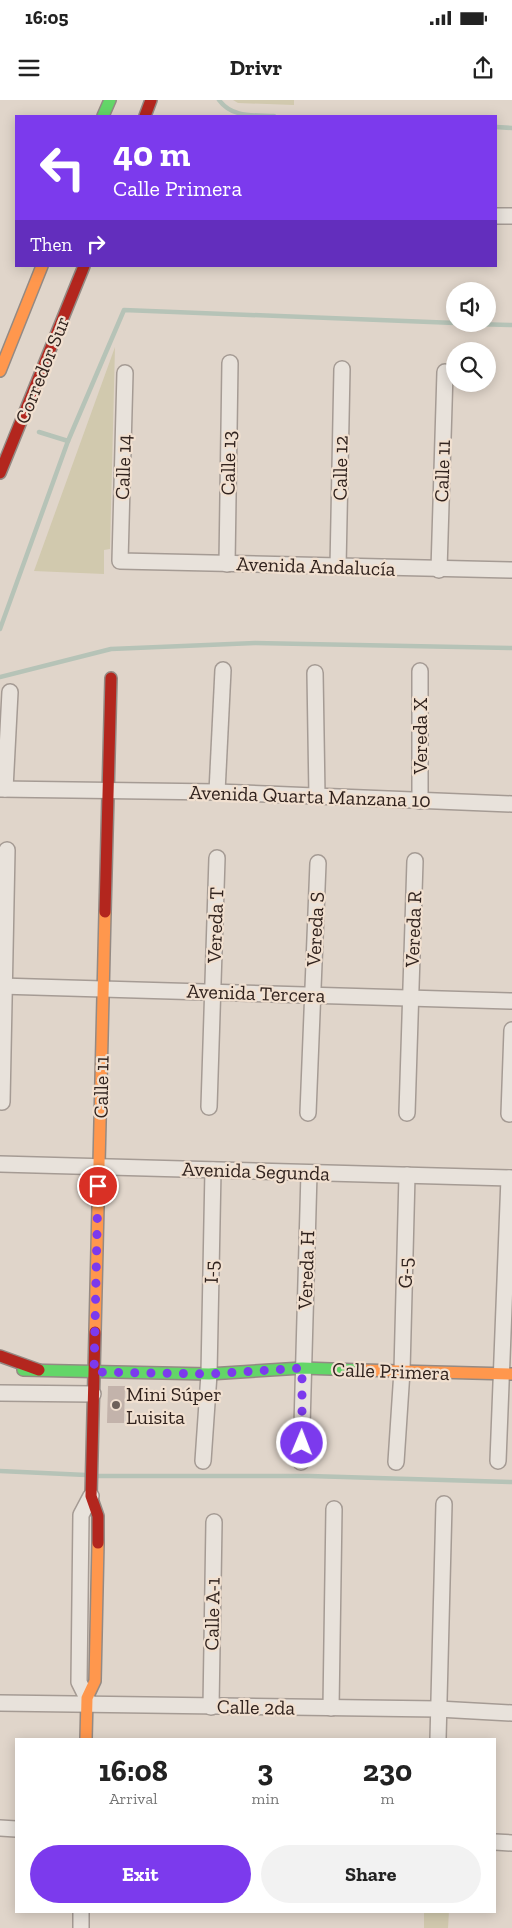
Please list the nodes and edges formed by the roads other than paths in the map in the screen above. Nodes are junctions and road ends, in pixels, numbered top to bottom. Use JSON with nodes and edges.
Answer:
{"nodes":[{"id":1,"x":110,"y":100,"type":"edge"},
{"id":2,"x":151,"y":100,"type":"edge"},
{"id":3,"x":103,"y":115,"type":"edge"},
{"id":4,"x":145,"y":115,"type":"edge"},
{"id":5,"x":497,"y":216,"type":"edge"},
{"id":6,"x":512,"y":216,"type":"edge"},
{"id":7,"x":42,"y":267,"type":"edge"},
{"id":8,"x":84,"y":267,"type":"edge"},
{"id":9,"x":230,"y":363,"type":"dead end"},
{"id":10,"x":342,"y":368,"type":"dead end"},
{"id":11,"x":0,"y":371,"type":"edge"},
{"id":12,"x":125,"y":372,"type":"dead end"},
{"id":13,"x":445,"y":372,"type":"dead end"},
{"id":14,"x":0,"y":473,"type":"edge"},
{"id":15,"x":120,"y":561,"type":"joint"},
{"id":16,"x":227,"y":564,"type":"junction"},
{"id":17,"x":338,"y":567,"type":"junction"},
{"id":18,"x":439,"y":570,"type":"junction"},
{"id":19,"x":512,"y":570,"type":"edge"},
{"id":20,"x":223,"y":670,"type":"dead end"},
{"id":21,"x":420,"y":671,"type":"dead end"},
{"id":22,"x":315,"y":673,"type":"dead end"},
{"id":23,"x":111,"y":678,"type":"dead end"},
{"id":24,"x":10,"y":692,"type":"dead end"},
{"id":25,"x":2,"y":789,"type":"edge"},
{"id":26,"x":108,"y":790,"type":"junction"},
{"id":27,"x":217,"y":792,"type":"junction"},
{"id":28,"x":317,"y":796,"type":"junction"},
{"id":29,"x":420,"y":801,"type":"junction"},
{"id":30,"x":512,"y":804,"type":"edge"},
{"id":31,"x":7,"y":850,"type":"dead end"},
{"id":32,"x":217,"y":858,"type":"dead end"},
{"id":33,"x":416,"y":861,"type":"dead end"},
{"id":34,"x":318,"y":862,"type":"dead end"},
{"id":35,"x":3,"y":986,"type":"edge"},
{"id":36,"x":103,"y":989,"type":"junction"},
{"id":37,"x":213,"y":992,"type":"junction"},
{"id":38,"x":312,"y":994,"type":"junction"},
{"id":39,"x":411,"y":997,"type":"junction"},
{"id":40,"x":512,"y":1001,"type":"edge"},
{"id":41,"x":512,"y":1030,"type":"edge"},
{"id":42,"x":2,"y":1102,"type":"dead end"},
{"id":43,"x":209,"y":1107,"type":"dead end"},
{"id":44,"x":308,"y":1113,"type":"dead end"},
{"id":45,"x":407,"y":1113,"type":"dead end"},
{"id":46,"x":509,"y":1114,"type":"dead end"},
{"id":47,"x":0,"y":1164,"type":"edge"},
{"id":48,"x":99,"y":1167,"type":"junction"},
{"id":49,"x":212,"y":1170,"type":"junction"},
{"id":50,"x":309,"y":1173,"type":"junction"},
{"id":51,"x":407,"y":1175,"type":"junction"},
{"id":52,"x":510,"y":1178,"type":"edge"},
{"id":53,"x":0,"y":1356,"type":"edge"},
{"id":54,"x":302,"y":1368,"type":"junction"},
{"id":55,"x":0,"y":1369,"type":"edge"},
{"id":56,"x":40,"y":1370,"type":"junction"},
{"id":57,"x":402,"y":1371,"type":"junction"},
{"id":58,"x":94,"y":1372,"type":"junction"},
{"id":59,"x":209,"y":1374,"type":"junction"},
{"id":60,"x":506,"y":1374,"type":"edge"},
{"id":61,"x":0,"y":1393,"type":"edge"},
{"id":62,"x":93,"y":1394,"type":"junction"},
{"id":63,"x":498,"y":1461,"type":"dead end"},
{"id":64,"x":203,"y":1462,"type":"dead end"},
{"id":65,"x":301,"y":1462,"type":"dead end"},
{"id":66,"x":396,"y":1462,"type":"dead end"},
{"id":67,"x":91,"y":1490,"type":"joint"},
{"id":68,"x":444,"y":1504,"type":"dead end"},
{"id":69,"x":334,"y":1509,"type":"dead end"},
{"id":70,"x":214,"y":1522,"type":"dead end"},
{"id":71,"x":87,"y":1701,"type":"junction"},
{"id":72,"x":0,"y":1703,"type":"edge"},
{"id":73,"x":211,"y":1707,"type":"junction"},
{"id":74,"x":331,"y":1708,"type":"junction"},
{"id":75,"x":438,"y":1709,"type":"junction"},
{"id":76,"x":512,"y":1713,"type":"edge"},
{"id":77,"x":86,"y":1738,"type":"edge"},
{"id":78,"x":438,"y":1738,"type":"edge"},
{"id":79,"x":0,"y":1828,"type":"edge"},
{"id":80,"x":15,"y":1829,"type":"edge"},
{"id":81,"x":496,"y":1842,"type":"edge"},
{"id":82,"x":512,"y":1843,"type":"edge"},
{"id":83,"x":81,"y":1913,"type":"edge"},
{"id":84,"x":81,"y":1928,"type":"edge"}],
"edges":[{"from":1,"to":3,"type":"main road"},
{"from":2,"to":4,"type":"main road"},
{"from":5,"to":6,"type":"street"},
{"from":7,"to":11,"type":"main road","name":"Corredor Sur"},
{"from":8,"to":14,"type":"main road","name":"Corredor Sur"},
{"from":9,"to":16,"type":"street","name":"Calle 13"},
{"from":10,"to":17,"type":"street","name":"Calle 12"},
{"from":12,"to":15,"type":"street","name":"Calle 14"},
{"from":13,"to":18,"type":"street","name":"Calle 11"},
{"from":15,"to":16,"type":"street","name":"Avenida Andalucía"},
{"from":16,"to":17,"type":"street","name":"Avenida Andalucía"},
{"from":17,"to":18,"type":"street","name":"Avenida Andalucía"},
{"from":18,"to":19,"type":"street","name":"Avenida Andalucía"},
{"from":20,"to":27,"type":"street"},
{"from":21,"to":29,"type":"street","name":"Vereda X"},
{"from":22,"to":28,"type":"street"},
{"from":23,"to":26,"type":"main road","name":"Calle 11"},
{"from":24,"to":25,"type":"street"},
{"from":25,"to":26,"type":"street","name":"Avenida Quarta Manzana 10"},
{"from":26,"to":27,"type":"street","name":"Avenida Quarta Manzana 10"},
{"from":26,"to":36,"type":"main road","name":"Calle 11"},
{"from":27,"to":28,"type":"street","name":"Avenida Quarta Manzana 10"},
{"from":28,"to":29,"type":"street","name":"Avenida Quarta Manzana 10"},
{"from":29,"to":30,"type":"street","name":"Avenida Quarta Manzana 10"},
{"from":31,"to":35,"type":"street"},
{"from":32,"to":37,"type":"street","name":"Vereda T"},
{"from":33,"to":39,"type":"street","name":"Vereda R"},
{"from":34,"to":38,"type":"street","name":"Vereda S"},
{"from":35,"to":36,"type":"street","name":"Avenida Tercera"},
{"from":35,"to":42,"type":"street"},
{"from":36,"to":37,"type":"street","name":"Avenida Tercera"},
{"from":36,"to":48,"type":"main road","name":"Calle 11"},
{"from":37,"to":38,"type":"street","name":"Avenida Tercera"},
{"from":37,"to":43,"type":"street","name":"Vereda T"},
{"from":38,"to":39,"type":"street","name":"Avenida Tercera"},
{"from":38,"to":44,"type":"street","name":"Vereda S"},
{"from":39,"to":40,"type":"street","name":"Avenida Tercera"},
{"from":39,"to":45,"type":"street","name":"Vereda R"},
{"from":41,"to":46,"type":"street"},
{"from":47,"to":48,"type":"street","name":"Avenida Segunda"},
{"from":48,"to":49,"type":"street","name":"Avenida Segunda"},
{"from":48,"to":58,"type":"main road","name":"Calle 11"},
{"from":49,"to":50,"type":"street","name":"Avenida Segunda"},
{"from":49,"to":59,"type":"street","name":"I-5"},
{"from":50,"to":51,"type":"street","name":"Avenida Segunda"},
{"from":50,"to":54,"type":"street","name":"Vereda H"},
{"from":51,"to":52,"type":"street","name":"Avenida Segunda"},
{"from":51,"to":57,"type":"street","name":"G-5"},
{"from":52,"to":60,"type":"street"},
{"from":53,"to":56,"type":"main road"},
{"from":54,"to":57,"type":"main road","name":"Calle Primera"},
{"from":54,"to":59,"type":"main road","name":"Calle Primera"},
{"from":54,"to":65,"type":"street","name":"Vereda H"},
{"from":55,"to":56,"type":"main road","name":"Calle Primera"},
{"from":56,"to":58,"type":"main road","name":"Calle Primera"},
{"from":57,"to":60,"type":"main road","name":"Calle Primera"},
{"from":57,"to":66,"type":"street","name":"G-5"},
{"from":58,"to":59,"type":"main road","name":"Calle Primera"},
{"from":58,"to":62,"type":"main road","name":"Calle 11"},
{"from":59,"to":64,"type":"street","name":"I-5"},
{"from":60,"to":63,"type":"street"},
{"from":61,"to":62,"type":"street"},
{"from":62,"to":67,"type":"main road","name":"Calle 11"},
{"from":67,"to":71,"type":"street","name":"Calle 11"},
{"from":68,"to":75,"type":"street"},
{"from":69,"to":74,"type":"street"},
{"from":70,"to":73,"type":"street","name":"Calle A-1"},
{"from":71,"to":72,"type":"street","name":"Calle 2da"},
{"from":71,"to":73,"type":"street","name":"Calle 2da"},
{"from":71,"to":77,"type":"main road","name":"Calle 11"},
{"from":73,"to":74,"type":"street","name":"Calle 2da"},
{"from":74,"to":75,"type":"street","name":"Calle 2da"},
{"from":75,"to":76,"type":"street","name":"Calle 2da"},
{"from":75,"to":78,"type":"street"},
{"from":79,"to":80,"type":"street"},
{"from":81,"to":82,"type":"street"},
{"from":83,"to":84,"type":"street"}]}
